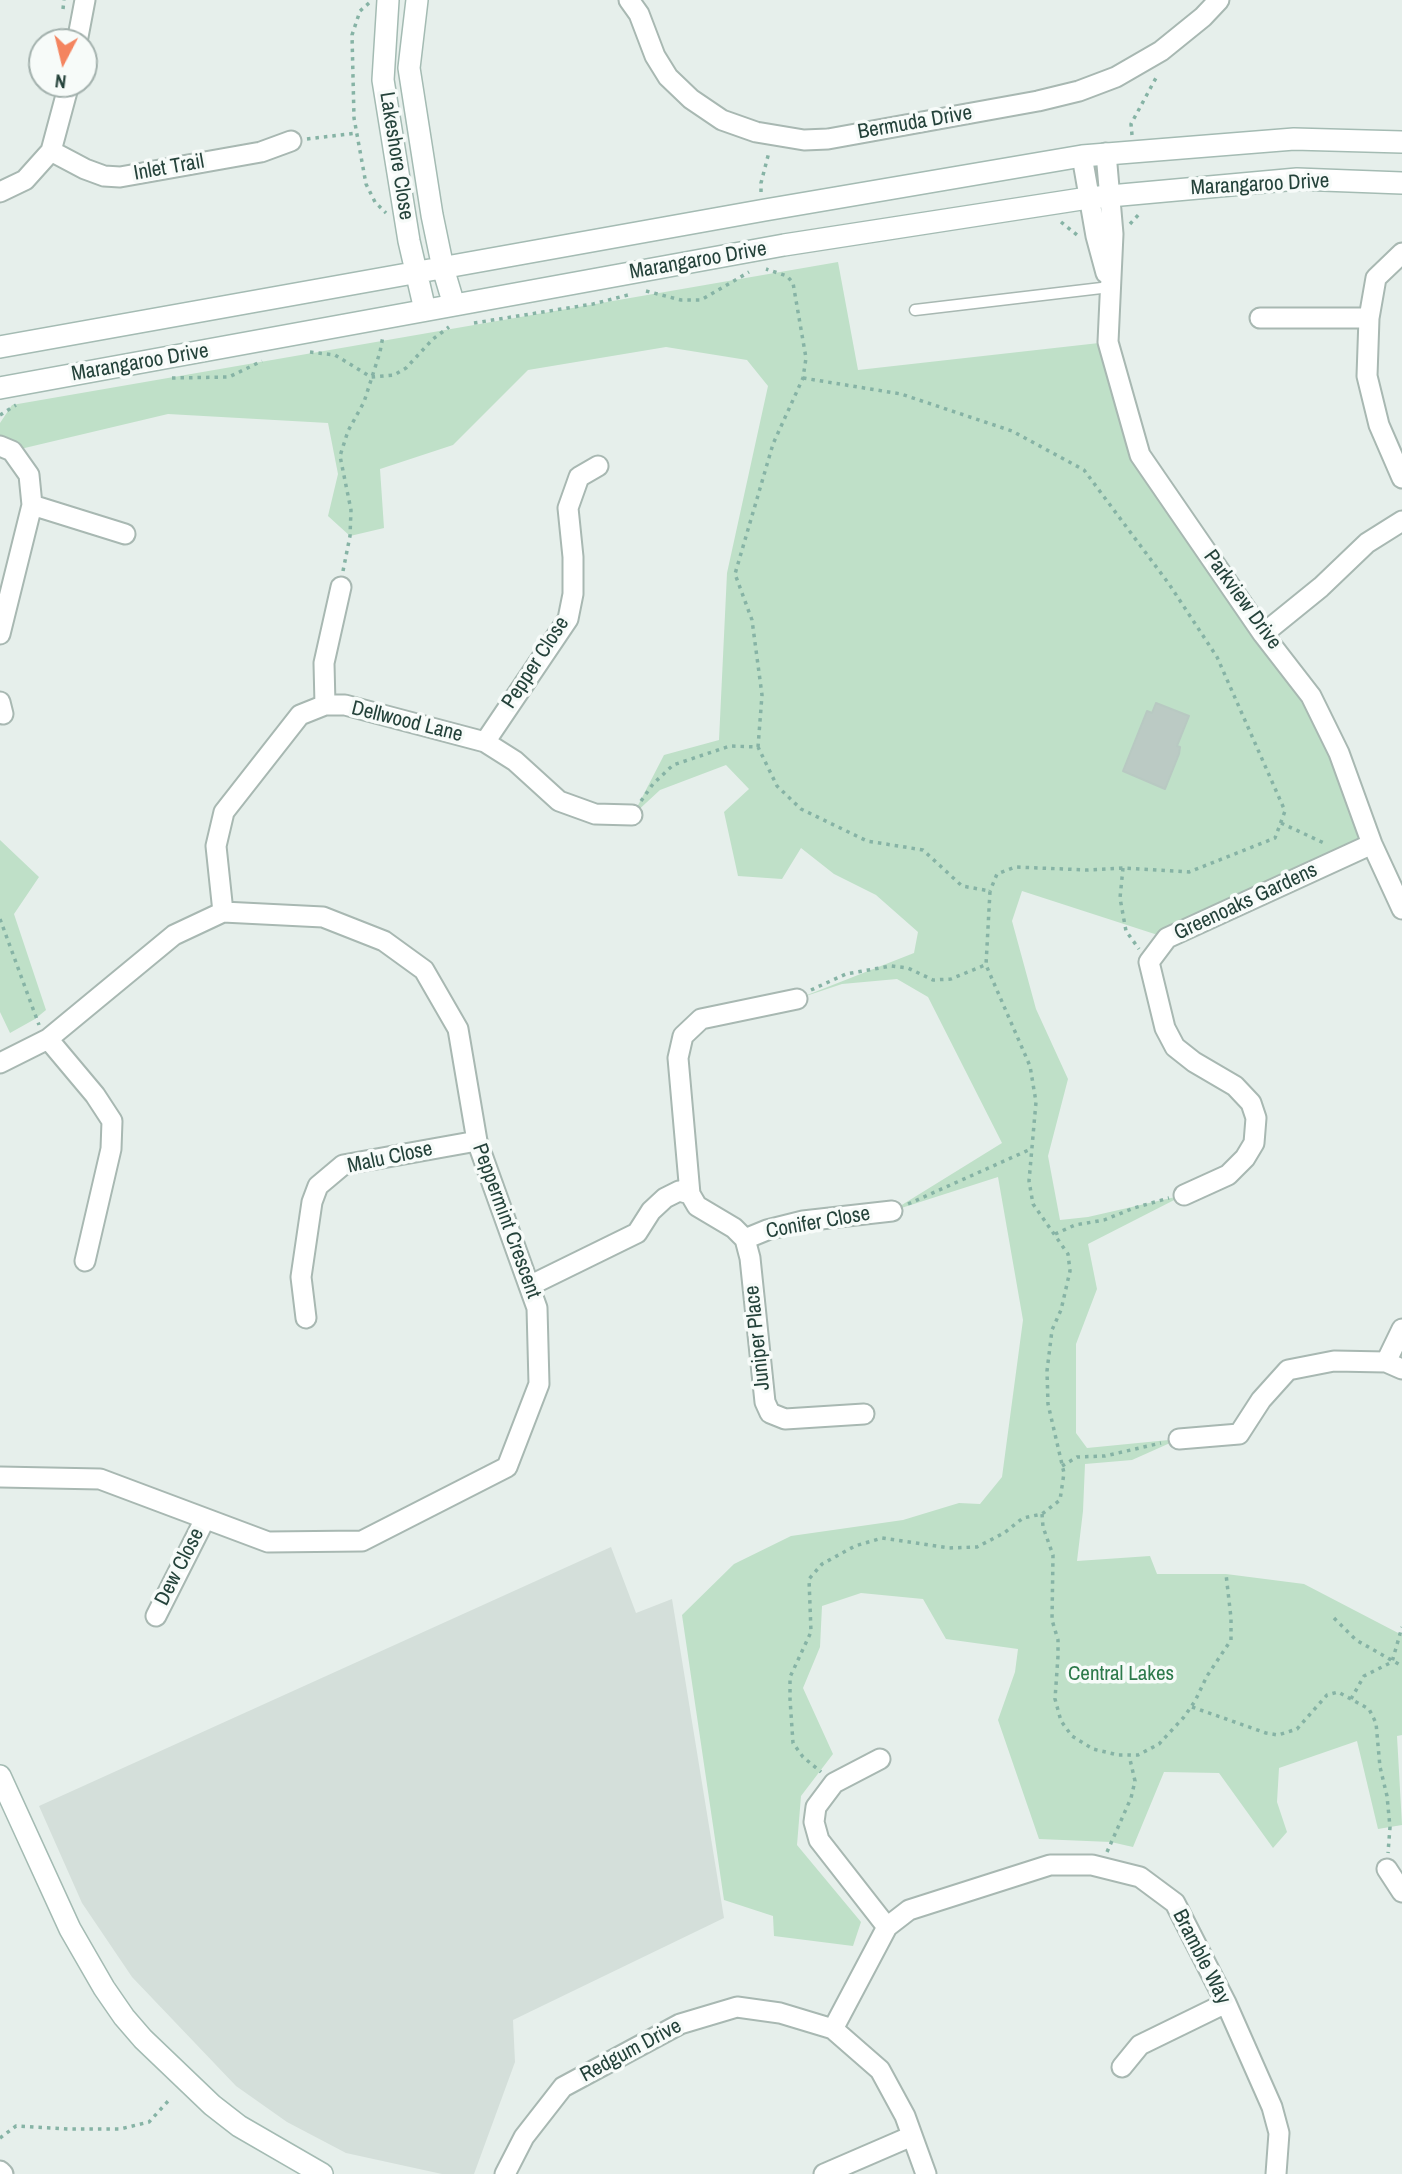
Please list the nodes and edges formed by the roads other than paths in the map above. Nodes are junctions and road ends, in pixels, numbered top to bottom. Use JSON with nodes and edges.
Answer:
{"nodes":[{"id":1,"x":85,"y":0,"type":"edge"},
{"id":2,"x":388,"y":0,"type":"edge"},
{"id":3,"x":416,"y":0,"type":"edge"},
{"id":4,"x":1219,"y":0,"type":"edge"},
{"id":5,"x":635,"y":5,"type":"edge"},
{"id":6,"x":80,"y":28,"type":"edge"},
{"id":7,"x":65,"y":98,"type":"edge"},
{"id":8,"x":291,"y":141,"type":"road end"},
{"id":9,"x":1402,"y":142,"type":"edge"},
{"id":10,"x":51,"y":150,"type":"junction"},
{"id":11,"x":1106,"y":153,"type":"junction"},
{"id":12,"x":1082,"y":156,"type":"junction"},
{"id":13,"x":1402,"y":183,"type":"edge"},
{"id":14,"x":0,"y":192,"type":"edge"},
{"id":15,"x":1098,"y":197,"type":"junction"},
{"id":16,"x":1402,"y":253,"type":"edge"},
{"id":17,"x":443,"y":268,"type":"junction"},
{"id":18,"x":416,"y":272,"type":"junction"},
{"id":19,"x":1110,"y":287,"type":"junction"},
{"id":20,"x":425,"y":310,"type":"junction"},
{"id":21,"x":915,"y":310,"type":"dead end"},
{"id":22,"x":457,"y":315,"type":"junction"},
{"id":23,"x":1260,"y":318,"type":"dead end"},
{"id":24,"x":1369,"y":318,"type":"junction"},
{"id":25,"x":0,"y":347,"type":"edge"},
{"id":26,"x":0,"y":388,"type":"edge"},
{"id":27,"x":0,"y":446,"type":"edge"},
{"id":28,"x":597,"y":466,"type":"dead end"},
{"id":29,"x":1402,"y":478,"type":"edge"},
{"id":30,"x":32,"y":505,"type":"junction"},
{"id":31,"x":1402,"y":521,"type":"edge"},
{"id":32,"x":125,"y":534,"type":"dead end"},
{"id":33,"x":341,"y":587,"type":"road end"},
{"id":34,"x":0,"y":634,"type":"edge"},
{"id":35,"x":1264,"y":634,"type":"junction"},
{"id":36,"x":325,"y":705,"type":"junction"},
{"id":37,"x":485,"y":742,"type":"junction"},
{"id":38,"x":632,"y":815,"type":"road end"},
{"id":39,"x":1372,"y":844,"type":"junction"},
{"id":40,"x":1402,"y":909,"type":"edge"},
{"id":41,"x":223,"y":912,"type":"junction"},
{"id":42,"x":797,"y":999,"type":"road end"},
{"id":43,"x":48,"y":1039,"type":"junction"},
{"id":44,"x":0,"y":1063,"type":"edge"},
{"id":45,"x":477,"y":1141,"type":"junction"},
{"id":46,"x":690,"y":1194,"type":"junction"},
{"id":47,"x":1184,"y":1195,"type":"road end"},
{"id":48,"x":892,"y":1211,"type":"road end"},
{"id":49,"x":746,"y":1240,"type":"junction"},
{"id":50,"x":85,"y":1261,"type":"dead end"},
{"id":51,"x":529,"y":1286,"type":"junction"},
{"id":52,"x":306,"y":1318,"type":"dead end"},
{"id":53,"x":1402,"y":1329,"type":"edge"},
{"id":54,"x":1394,"y":1365,"type":"edge"},
{"id":55,"x":864,"y":1414,"type":"dead end"},
{"id":56,"x":1180,"y":1439,"type":"road end"},
{"id":57,"x":0,"y":1477,"type":"edge"},
{"id":58,"x":205,"y":1519,"type":"junction"},
{"id":59,"x":156,"y":1616,"type":"dead end"},
{"id":60,"x":880,"y":1759,"type":"dead end"},
{"id":61,"x":0,"y":1776,"type":"edge"},
{"id":62,"x":0,"y":1804,"type":"edge"},
{"id":63,"x":1387,"y":1869,"type":"road end"},
{"id":64,"x":1402,"y":1892,"type":"edge"},
{"id":65,"x":887,"y":1927,"type":"junction"},
{"id":66,"x":1226,"y":2003,"type":"junction"},
{"id":67,"x":833,"y":2029,"type":"junction"},
{"id":68,"x":1122,"y":2067,"type":"dead end"},
{"id":69,"x":912,"y":2136,"type":"junction"},
{"id":70,"x":295,"y":2174,"type":"edge"},
{"id":71,"x":322,"y":2174,"type":"edge"},
{"id":72,"x":505,"y":2174,"type":"edge"},
{"id":73,"x":824,"y":2174,"type":"edge"},
{"id":74,"x":926,"y":2174,"type":"edge"},
{"id":75,"x":1276,"y":2174,"type":"edge"}],
"edges":[{"from":1,"to":6,"type":"street"},
{"from":2,"to":18,"type":"main road","name":"Lakeshore Close"},
{"from":3,"to":17,"type":"main road","name":"Lakeshore Close"},
{"from":4,"to":5,"type":"street","name":"Bermuda Drive"},
{"from":7,"to":10,"type":"street"},
{"from":8,"to":10,"type":"street","name":"Inlet Trail"},
{"from":9,"to":11,"type":"main road","name":"Marangaroo Drive"},
{"from":10,"to":14,"type":"street"},
{"from":11,"to":12,"type":"main road","name":"Marangaroo Drive"},
{"from":11,"to":15,"type":"street","name":"Parkview Drive"},
{"from":12,"to":15,"type":"street","name":"Parkview Drive"},
{"from":12,"to":17,"type":"main road","name":"Marangaroo Drive"},
{"from":13,"to":15,"type":"main road","name":"Marangaroo Drive"},
{"from":15,"to":19,"type":"street","name":"Parkview Drive"},
{"from":15,"to":22,"type":"main road","name":"Marangaroo Drive"},
{"from":16,"to":24,"type":"street"},
{"from":17,"to":18,"type":"main road","name":"Marangaroo Drive"},
{"from":17,"to":22,"type":"main road","name":"Lakeshore Close"},
{"from":18,"to":20,"type":"main road","name":"Lakeshore Close"},
{"from":18,"to":25,"type":"main road","name":"Marangaroo Drive"},
{"from":19,"to":21,"type":"lane"},
{"from":19,"to":35,"type":"street","name":"Parkview Drive"},
{"from":20,"to":22,"type":"main road","name":"Marangaroo Drive"},
{"from":20,"to":26,"type":"main road","name":"Marangaroo Drive"},
{"from":23,"to":24,"type":"street"},
{"from":24,"to":29,"type":"street"},
{"from":27,"to":30,"type":"street"},
{"from":28,"to":37,"type":"street","name":"Pepper Close"},
{"from":30,"to":32,"type":"street"},
{"from":30,"to":34,"type":"street"},
{"from":31,"to":35,"type":"street"},
{"from":33,"to":36,"type":"street"},
{"from":35,"to":39,"type":"street","name":"Parkview Drive"},
{"from":36,"to":37,"type":"street","name":"Dellwood Lane"},
{"from":36,"to":41,"type":"street","name":"Dellwood Lane"},
{"from":37,"to":38,"type":"street","name":"Dellwood Lane"},
{"from":39,"to":40,"type":"street","name":"Parkview Drive"},
{"from":39,"to":47,"type":"street","name":"Greenoaks Gardens"},
{"from":41,"to":43,"type":"street","name":"Peppermint Crescent"},
{"from":41,"to":45,"type":"street","name":"Peppermint Crescent"},
{"from":42,"to":46,"type":"street"},
{"from":43,"to":44,"type":"street","name":"Peppermint Crescent"},
{"from":43,"to":50,"type":"street"},
{"from":45,"to":51,"type":"street","name":"Peppermint Crescent"},
{"from":45,"to":52,"type":"street","name":"Malu Close"},
{"from":46,"to":49,"type":"street"},
{"from":46,"to":51,"type":"street"},
{"from":48,"to":49,"type":"street","name":"Conifer Close"},
{"from":49,"to":55,"type":"street","name":"Juniper Place"},
{"from":51,"to":58,"type":"street","name":"Peppermint Crescent"},
{"from":53,"to":54,"type":"street"},
{"from":54,"to":56,"type":"street"},
{"from":57,"to":58,"type":"street","name":"Peppermint Crescent"},
{"from":58,"to":59,"type":"street","name":"Dew Close"},
{"from":60,"to":65,"type":"street"},
{"from":61,"to":71,"type":"main road"},
{"from":62,"to":70,"type":"main road"},
{"from":63,"to":64,"type":"street"},
{"from":65,"to":66,"type":"street","name":"Bramble Way"},
{"from":65,"to":67,"type":"street","name":"Bramble Way"},
{"from":66,"to":68,"type":"street"},
{"from":66,"to":75,"type":"street","name":"Bramble Way"},
{"from":67,"to":69,"type":"street","name":"Redgum Drive"},
{"from":67,"to":72,"type":"street","name":"Redgum Drive"},
{"from":69,"to":73,"type":"street"},
{"from":69,"to":74,"type":"street","name":"Redgum Drive"}]}
